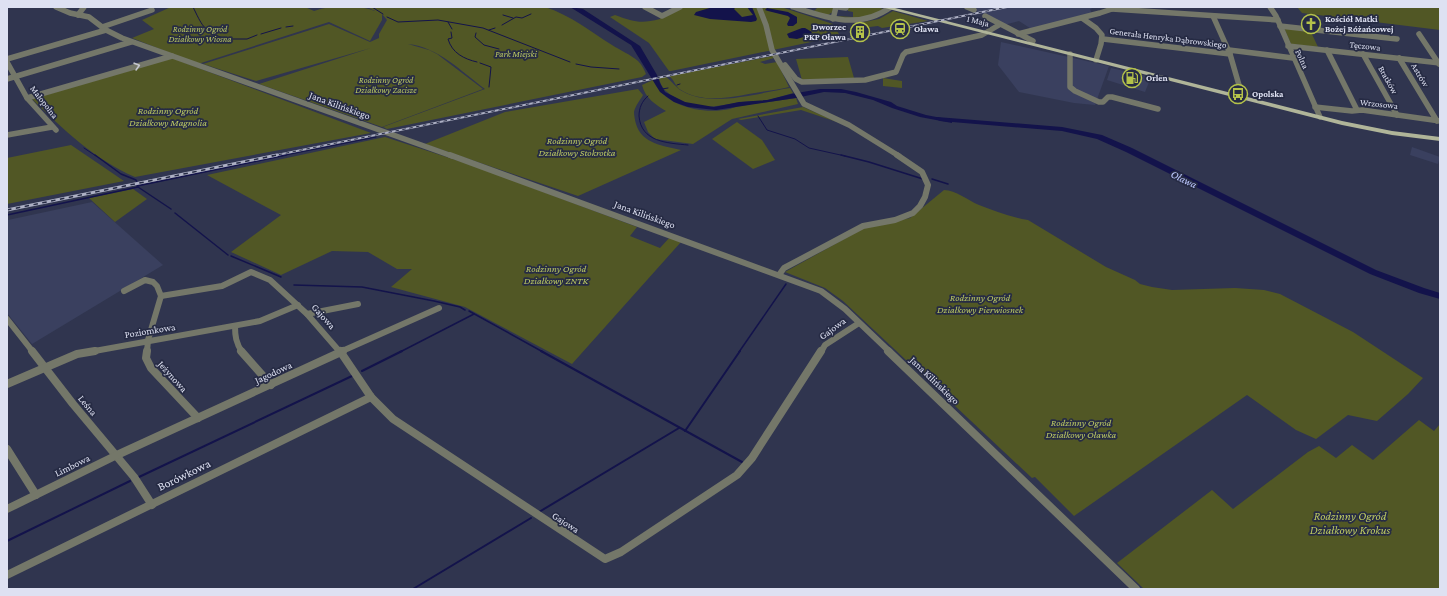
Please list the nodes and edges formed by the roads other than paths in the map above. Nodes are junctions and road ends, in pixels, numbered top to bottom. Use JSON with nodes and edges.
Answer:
{"nodes":[{"id":1,"x":56,"y":7,"type":"edge"},
{"id":2,"x":84,"y":7,"type":"edge"},
{"id":3,"x":645,"y":7,"type":"edge"},
{"id":4,"x":680,"y":7,"type":"edge"},
{"id":5,"x":759,"y":7,"type":"edge"},
{"id":6,"x":792,"y":7,"type":"edge"},
{"id":7,"x":837,"y":7,"type":"edge"},
{"id":8,"x":884,"y":7,"type":"edge"},
{"id":9,"x":891,"y":7,"type":"edge"},
{"id":10,"x":967,"y":7,"type":"edge"},
{"id":11,"x":1097,"y":7,"type":"edge"},
{"id":12,"x":1270,"y":7,"type":"edge"},
{"id":13,"x":846,"y":8,"type":"edge"},
{"id":14,"x":1111,"y":8,"type":"edge"},
{"id":15,"x":152,"y":10,"type":"dead end"},
{"id":16,"x":974,"y":10,"type":"dead end"},
{"id":17,"x":78,"y":15,"type":"junction"},
{"id":18,"x":1093,"y":15,"type":"junction"},
{"id":19,"x":985,"y":16,"type":"dead end"},
{"id":20,"x":1213,"y":16,"type":"junction"},
{"id":21,"x":1082,"y":18,"type":"junction"},
{"id":22,"x":833,"y":19,"type":"junction"},
{"id":23,"x":1279,"y":23,"type":"junction"},
{"id":24,"x":1000,"y":25,"type":"junction"},
{"id":25,"x":104,"y":28,"type":"junction"},
{"id":26,"x":1018,"y":34,"type":"junction"},
{"id":27,"x":1419,"y":34,"type":"dead end"},
{"id":28,"x":1104,"y":39,"type":"junction"},
{"id":29,"x":1397,"y":40,"type":"dead end"},
{"id":30,"x":130,"y":41,"type":"junction"},
{"id":31,"x":1034,"y":42,"type":"dead end"},
{"id":32,"x":1288,"y":46,"type":"junction"},
{"id":33,"x":1327,"y":50,"type":"junction"},
{"id":34,"x":1229,"y":52,"type":"junction"},
{"id":35,"x":1070,"y":54,"type":"junction"},
{"id":36,"x":1363,"y":54,"type":"junction"},
{"id":37,"x":172,"y":56,"type":"junction"},
{"id":38,"x":1293,"y":58,"type":"junction"},
{"id":39,"x":1400,"y":58,"type":"junction"},
{"id":40,"x":7,"y":59,"type":"edge"},
{"id":41,"x":1096,"y":60,"type":"junction"},
{"id":42,"x":7,"y":62,"type":"edge"},
{"id":43,"x":781,"y":63,"type":"junction"},
{"id":44,"x":1439,"y":64,"type":"edge"},
{"id":45,"x":15,"y":76,"type":"junction"},
{"id":46,"x":7,"y":79,"type":"edge"},
{"id":47,"x":1241,"y":92,"type":"dead end"},
{"id":48,"x":26,"y":98,"type":"junction"},
{"id":49,"x":1315,"y":107,"type":"junction"},
{"id":50,"x":1158,"y":109,"type":"dead end"},
{"id":51,"x":1357,"y":110,"type":"junction"},
{"id":52,"x":1397,"y":115,"type":"junction"},
{"id":53,"x":1320,"y":117,"type":"junction"},
{"id":54,"x":1439,"y":121,"type":"edge"},
{"id":55,"x":7,"y":135,"type":"edge"},
{"id":56,"x":1440,"y":139,"type":"edge"},
{"id":57,"x":779,"y":275,"type":"junction"},
{"id":58,"x":124,"y":291,"type":"dead end"},
{"id":59,"x":161,"y":296,"type":"junction"},
{"id":60,"x":358,"y":304,"type":"dead end"},
{"id":61,"x":298,"y":305,"type":"junction"},
{"id":62,"x":438,"y":308,"type":"dead end"},
{"id":63,"x":307,"y":314,"type":"junction"},
{"id":64,"x":7,"y":319,"type":"edge"},
{"id":65,"x":859,"y":323,"type":"junction"},
{"id":66,"x":235,"y":326,"type":"junction"},
{"id":67,"x":148,"y":340,"type":"junction"},
{"id":68,"x":340,"y":352,"type":"junction"},
{"id":69,"x":46,"y":368,"type":"junction"},
{"id":70,"x":7,"y":384,"type":"edge"},
{"id":71,"x":271,"y":385,"type":"junction"},
{"id":72,"x":372,"y":397,"type":"junction"},
{"id":73,"x":198,"y":418,"type":"junction"},
{"id":74,"x":7,"y":449,"type":"edge"},
{"id":75,"x":117,"y":455,"type":"junction"},
{"id":76,"x":36,"y":495,"type":"junction"},
{"id":77,"x":152,"y":504,"type":"junction"},
{"id":78,"x":7,"y":509,"type":"edge"},
{"id":79,"x":7,"y":575,"type":"edge"},
{"id":80,"x":1136,"y":589,"type":"edge"}],
"edges":[{"from":1,"to":17,"type":"street","name":"Jana Kilińskiego"},
{"from":2,"to":17,"type":"street"},
{"from":3,"to":4,"type":"street"},
{"from":5,"to":43,"type":"street"},
{"from":6,"to":22,"type":"street"},
{"from":7,"to":13,"type":"street"},
{"from":7,"to":22,"type":"street"},
{"from":8,"to":35,"type":"main road","name":"1 Maja"},
{"from":9,"to":22,"type":"street"},
{"from":10,"to":16,"type":"street"},
{"from":11,"to":18,"type":"street"},
{"from":12,"to":23,"type":"street","name":"Polna"},
{"from":14,"to":18,"type":"street"},
{"from":14,"to":20,"type":"street"},
{"from":15,"to":25,"type":"street"},
{"from":17,"to":25,"type":"street","name":"Jana Kilińskiego"},
{"from":18,"to":21,"type":"street"},
{"from":19,"to":24,"type":"street"},
{"from":20,"to":23,"type":"street"},
{"from":20,"to":34,"type":"street"},
{"from":21,"to":26,"type":"street"},
{"from":21,"to":28,"type":"street"},
{"from":23,"to":29,"type":"street"},
{"from":23,"to":32,"type":"street","name":"Polna"},
{"from":24,"to":26,"type":"street"},
{"from":24,"to":43,"type":"street"},
{"from":25,"to":30,"type":"street","name":"Jana Kilińskiego"},
{"from":25,"to":40,"type":"street"},
{"from":26,"to":31,"type":"street"},
{"from":27,"to":44,"type":"street"},
{"from":28,"to":34,"type":"street","name":"Generała Henryka Dąbrowskiego"},
{"from":28,"to":41,"type":"street"},
{"from":30,"to":37,"type":"street","name":"Jana Kilińskiego"},
{"from":30,"to":45,"type":"street"},
{"from":32,"to":33,"type":"street","name":"Tęczowa"},
{"from":32,"to":38,"type":"street","name":"Polna"},
{"from":33,"to":36,"type":"street","name":"Tęczowa"},
{"from":33,"to":51,"type":"street"},
{"from":34,"to":38,"type":"street","name":"Generała Henryka Dąbrowskiego"},
{"from":34,"to":47,"type":"street"},
{"from":35,"to":41,"type":"main road"},
{"from":35,"to":50,"type":"street"},
{"from":36,"to":39,"type":"street","name":"Tęczowa"},
{"from":36,"to":52,"type":"street","name":"Bratków"},
{"from":48,"to":37,"type":"street","one_way":true},
{"from":37,"to":57,"type":"street","name":"Jana Kilińskiego"},
{"from":38,"to":49,"type":"street","name":"Polna"},
{"from":39,"to":44,"type":"street","name":"Tęczowa"},
{"from":39,"to":54,"type":"street","name":"Astrów"},
{"from":41,"to":53,"type":"main road"},
{"from":42,"to":45,"type":"street","name":"Małopolna"},
{"from":43,"to":57,"type":"street"},
{"from":45,"to":46,"type":"street"},
{"from":45,"to":48,"type":"street","name":"Małopolna"},
{"from":48,"to":55,"type":"street","name":"Małopolna"},
{"from":49,"to":51,"type":"street","name":"Wrzosowa"},
{"from":49,"to":53,"type":"street","name":"Polna"},
{"from":51,"to":52,"type":"street","name":"Wrzosowa"},
{"from":52,"to":54,"type":"street","name":"Wrzosowa"},
{"from":53,"to":56,"type":"main road"},
{"from":57,"to":65,"type":"street","name":"Jana Kilińskiego"},
{"from":58,"to":59,"type":"street"},
{"from":59,"to":61,"type":"street","name":"Gajowa"},
{"from":59,"to":67,"type":"street","name":"Jeżynowa"},
{"from":60,"to":63,"type":"street"},
{"from":61,"to":63,"type":"street","name":"Gajowa"},
{"from":61,"to":66,"type":"street","name":"Poziomkowa"},
{"from":62,"to":68,"type":"street","name":"Jagodowa"},
{"from":63,"to":68,"type":"street","name":"Gajowa"},
{"from":64,"to":69,"type":"street","name":"Leśna"},
{"from":65,"to":72,"type":"street","name":"Gajowa"},
{"from":65,"to":80,"type":"street","name":"Jana Kilińskiego"},
{"from":66,"to":67,"type":"street","name":"Poziomkowa"},
{"from":66,"to":71,"type":"street"},
{"from":67,"to":69,"type":"street","name":"Poziomkowa"},
{"from":67,"to":73,"type":"street","name":"Jeżynowa"},
{"from":68,"to":71,"type":"street","name":"Jagodowa"},
{"from":68,"to":72,"type":"street","name":"Gajowa"},
{"from":69,"to":70,"type":"street","name":"Poziomkowa"},
{"from":69,"to":75,"type":"street","name":"Leśna"},
{"from":71,"to":73,"type":"street","name":"Jagodowa"},
{"from":72,"to":77,"type":"street","name":"Borówkowa"},
{"from":73,"to":75,"type":"street","name":"Jagodowa"},
{"from":74,"to":76,"type":"street"},
{"from":75,"to":76,"type":"street","name":"Limbowa"},
{"from":75,"to":77,"type":"street","name":"Leśna"},
{"from":76,"to":78,"type":"street","name":"Limbowa"},
{"from":77,"to":79,"type":"street","name":"Borówkowa"}]}
